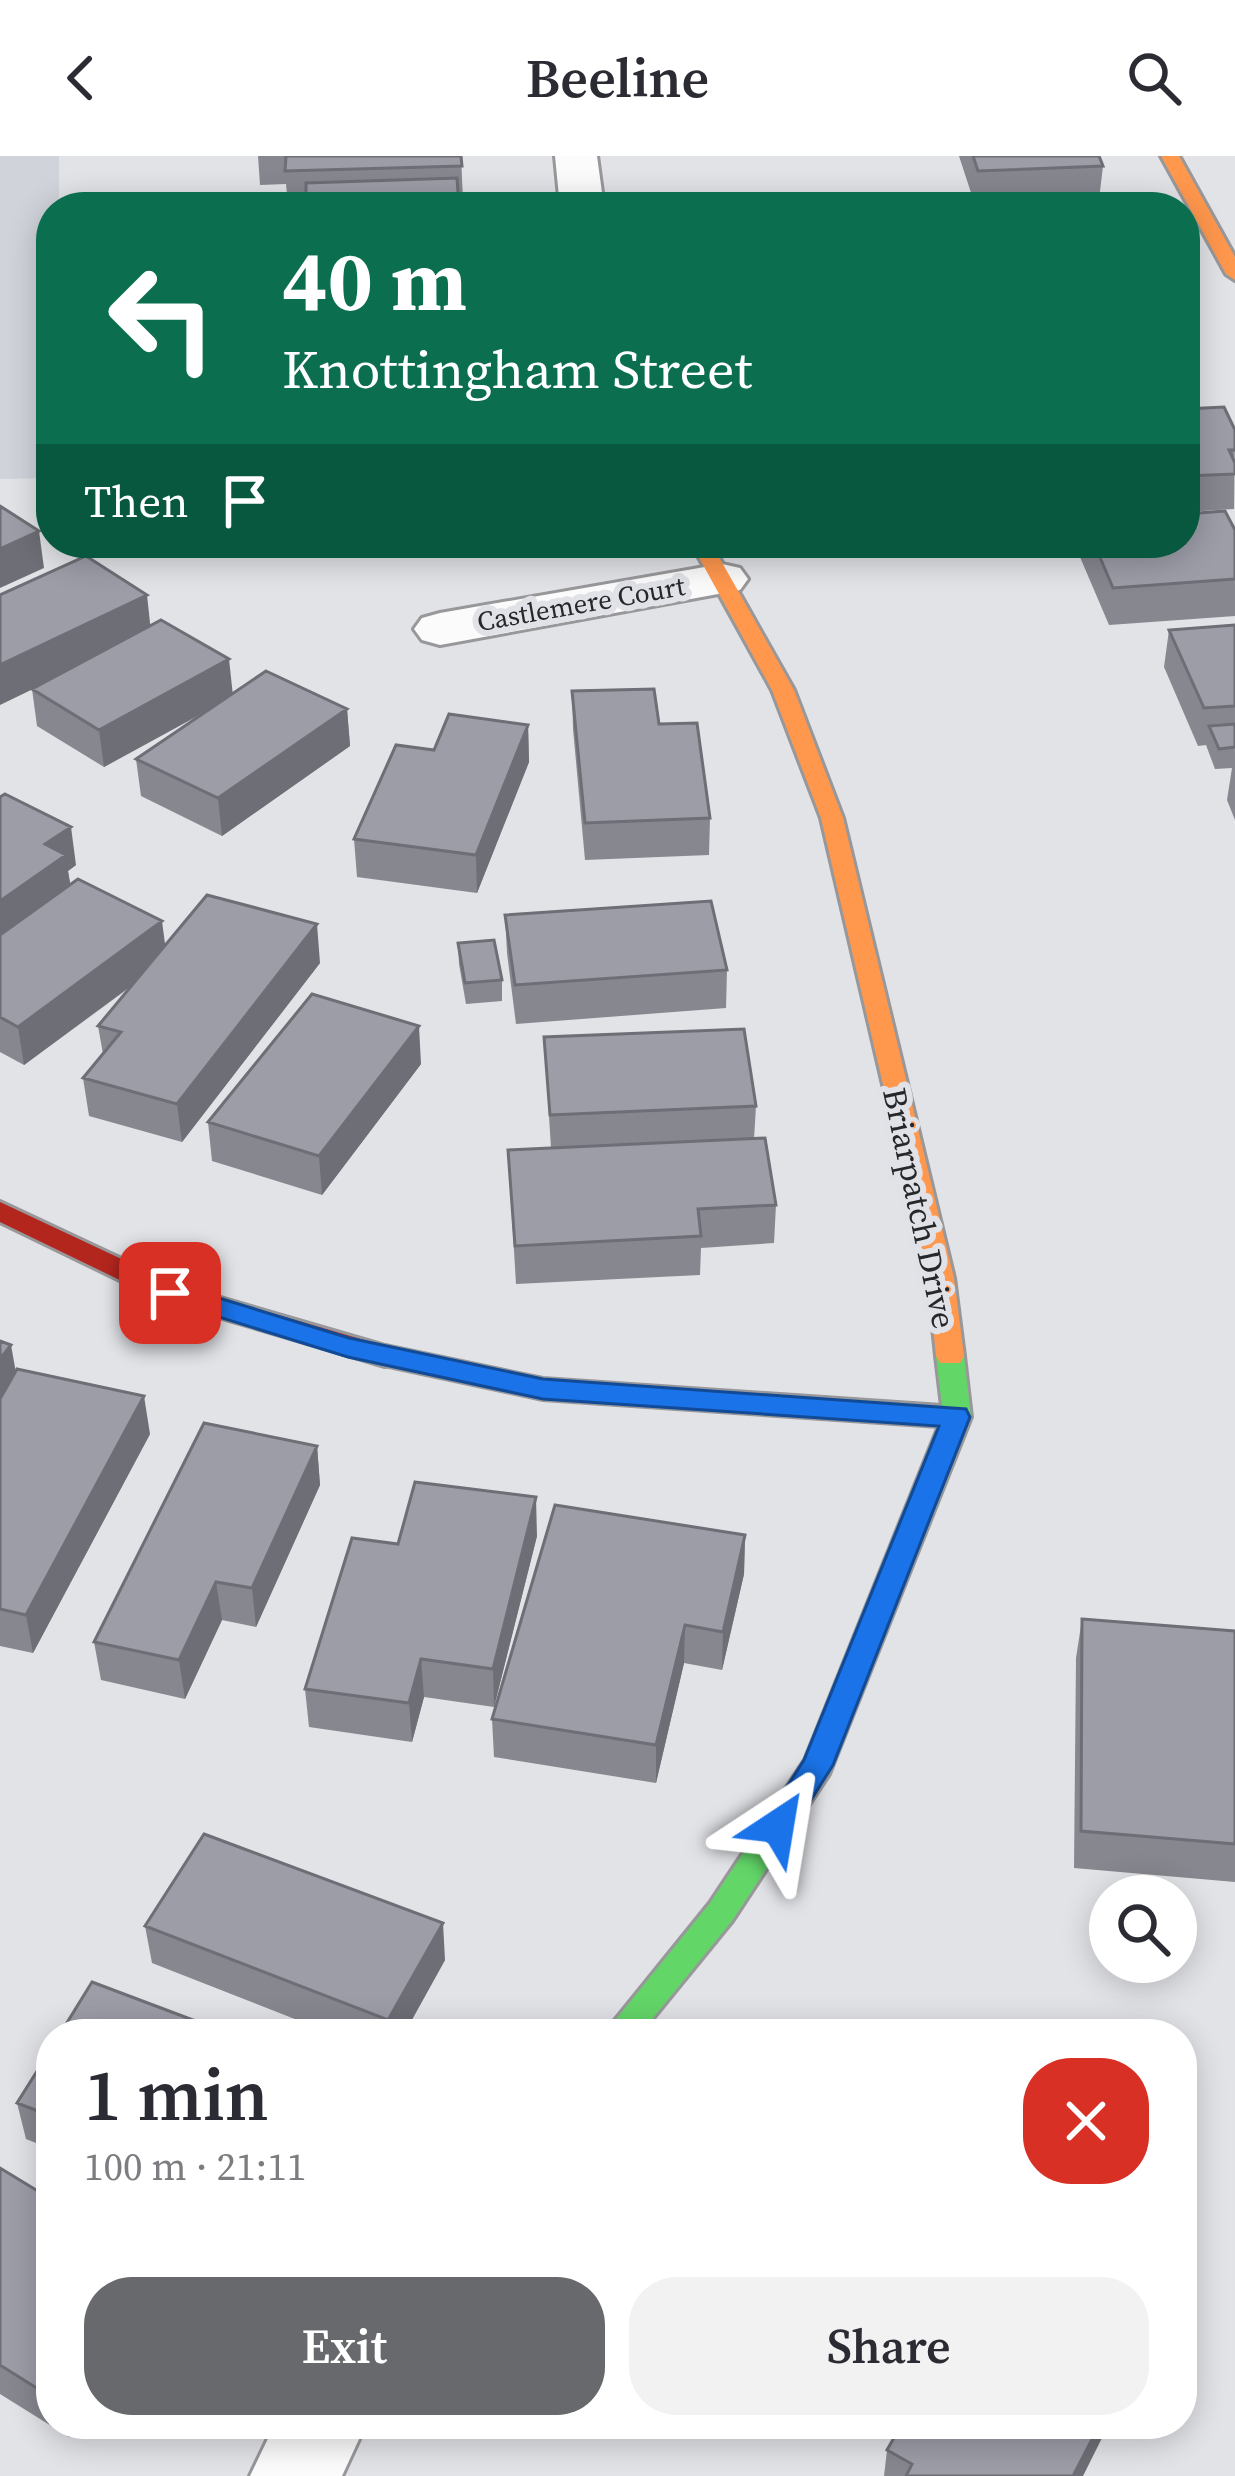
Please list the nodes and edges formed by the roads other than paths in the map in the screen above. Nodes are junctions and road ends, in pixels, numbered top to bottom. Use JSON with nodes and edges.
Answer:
{"nodes":[{"id":1,"x":576,"y":156,"type":"edge"},
{"id":2,"x":1169,"y":156,"type":"edge"},
{"id":3,"x":580,"y":192,"type":"edge"},
{"id":4,"x":1189,"y":192,"type":"edge"},
{"id":5,"x":1200,"y":211,"type":"edge"},
{"id":6,"x":1235,"y":274,"type":"edge"},
{"id":7,"x":711,"y":561,"type":"edge"},
{"id":8,"x":440,"y":629,"type":"dead end"},
{"id":9,"x":0,"y":1211,"type":"edge"},
{"id":10,"x":956,"y":1417,"type":"junction"},
{"id":11,"x":632,"y":2019,"type":"edge"},
{"id":12,"x":314,"y":2439,"type":"edge"},
{"id":13,"x":295,"y":2476,"type":"edge"}],
"edges":[{"from":1,"to":3,"type":"street"},
{"from":2,"to":4,"type":"street"},
{"from":5,"to":6,"type":"street"},
{"from":7,"to":8,"type":"street","name":"Castlemere Court"},
{"from":7,"to":10,"type":"street","name":"Briarpatch Drive"},
{"from":9,"to":10,"type":"street"},
{"from":10,"to":11,"type":"street","name":"Briarpatch Drive"},
{"from":12,"to":13,"type":"street"}]}
